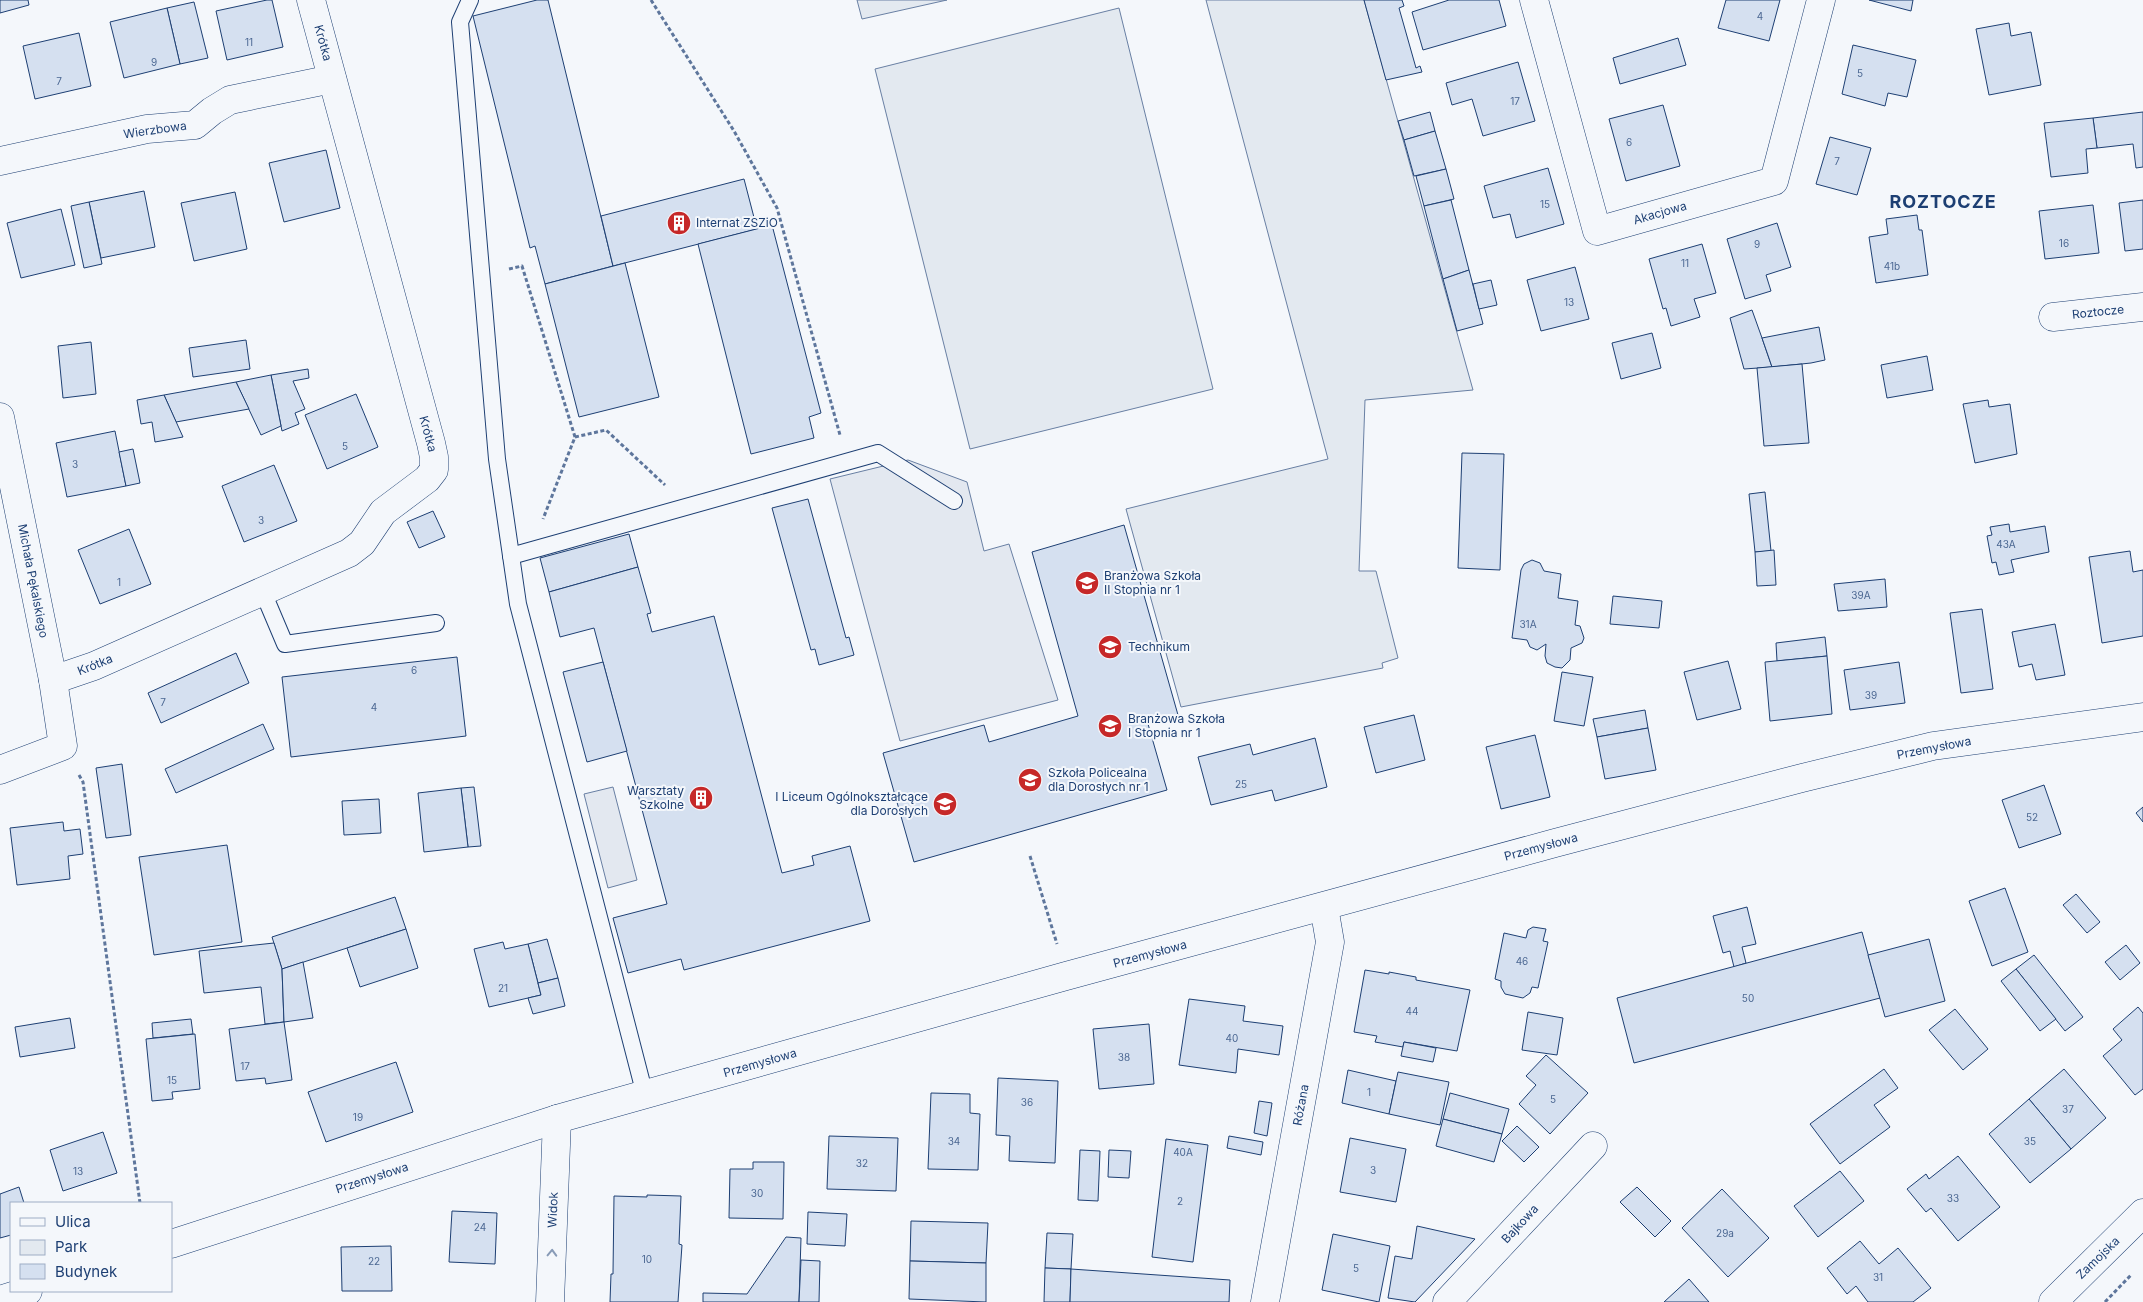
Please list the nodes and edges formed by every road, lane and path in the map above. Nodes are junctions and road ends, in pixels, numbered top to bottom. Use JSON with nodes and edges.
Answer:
{"nodes":[{"id":1,"x":311,"y":0,"type":"edge"},
{"id":2,"x":470,"y":0,"type":"edge"},
{"id":3,"x":651,"y":0,"type":"edge"},
{"id":4,"x":1534,"y":0,"type":"edge"},
{"id":5,"x":1821,"y":0,"type":"edge"},
{"id":6,"x":332,"y":79,"type":"junction"},
{"id":7,"x":0,"y":161,"type":"edge"},
{"id":8,"x":482,"y":276,"type":"junction"},
{"id":9,"x":2143,"y":307,"type":"edge"},
{"id":10,"x":2053,"y":316,"type":"dead end"},
{"id":11,"x":0,"y":417,"type":"edge"},
{"id":12,"x":575,"y":437,"type":"junction"},
{"id":13,"x":843,"y":444,"type":"dead end"},
{"id":14,"x":670,"y":489,"type":"dead end"},
{"id":15,"x":954,"y":501,"type":"dead end"},
{"id":16,"x":530,"y":550,"type":"junction"},
{"id":17,"x":511,"y":556,"type":"junction"},
{"id":18,"x":263,"y":592,"type":"junction"},
{"id":19,"x":436,"y":623,"type":"dead end"},
{"id":20,"x":53,"y":680,"type":"junction"},
{"id":21,"x":2143,"y":717,"type":"edge"},
{"id":22,"x":63,"y":746,"type":"junction"},
{"id":23,"x":0,"y":770,"type":"edge"},
{"id":24,"x":1030,"y":856,"type":"dead end"},
{"id":25,"x":1324,"y":907,"type":"junction"},
{"id":26,"x":1066,"y":976,"type":"junction"},
{"id":27,"x":645,"y":1095,"type":"junction"},
{"id":28,"x":557,"y":1119,"type":"junction"},
{"id":29,"x":1593,"y":1146,"type":"dead end"},
{"id":30,"x":140,"y":1202,"type":"edge"},
{"id":31,"x":2143,"y":1213,"type":"edge"},
{"id":32,"x":172,"y":1244,"type":"edge"},
{"id":33,"x":2137,"y":1269,"type":"dead end"},
{"id":34,"x":25,"y":1292,"type":"edge"},
{"id":35,"x":0,"y":1300,"type":"edge"},
{"id":36,"x":550,"y":1302,"type":"edge"},
{"id":37,"x":1264,"y":1302,"type":"edge"},
{"id":38,"x":1447,"y":1302,"type":"edge"},
{"id":39,"x":2053,"y":1302,"type":"edge"},
{"id":40,"x":2105,"y":1302,"type":"edge"}],
"edges":[{"from":1,"to":6,"type":"street","name":"Krótka"},
{"from":2,"to":8,"type":"lane"},
{"from":3,"to":13,"type":"path"},
{"from":4,"to":5,"type":"street","name":"Akacjowa"},
{"from":6,"to":7,"type":"street","name":"Wierzbowa"},
{"from":6,"to":18,"type":"street","name":"Krótka"},
{"from":8,"to":12,"type":"path"},
{"from":8,"to":17,"type":"lane"},
{"from":9,"to":10,"type":"street","name":"Roztocze"},
{"from":11,"to":20,"type":"street","name":"Michała Pękalskiego"},
{"from":12,"to":14,"type":"path"},
{"from":12,"to":16,"type":"path"},
{"from":15,"to":16,"type":"lane"},
{"from":16,"to":17,"type":"lane"},
{"from":17,"to":27,"type":"lane"},
{"from":18,"to":19,"type":"lane"},
{"from":18,"to":20,"type":"street","name":"Krótka"},
{"from":20,"to":22,"type":"street","name":"Michała Pękalskiego"},
{"from":21,"to":25,"type":"street","name":"Przemysłowa"},
{"from":22,"to":23,"type":"street"},
{"from":22,"to":30,"type":"path"},
{"from":24,"to":26,"type":"path"},
{"from":25,"to":26,"type":"street","name":"Przemysłowa"},
{"from":25,"to":37,"type":"street","name":"Różana"},
{"from":26,"to":27,"type":"street","name":"Przemysłowa"},
{"from":27,"to":28,"type":"street","name":"Przemysłowa"},
{"from":28,"to":32,"type":"street","name":"Przemysłowa"},
{"from":36,"to":28,"type":"street","name":"Widok","one_way":true},
{"from":29,"to":38,"type":"street","name":"Bajkowa"},
{"from":31,"to":39,"type":"street","name":"Zamojska"},
{"from":33,"to":40,"type":"path"},
{"from":34,"to":35,"type":"street"}]}
